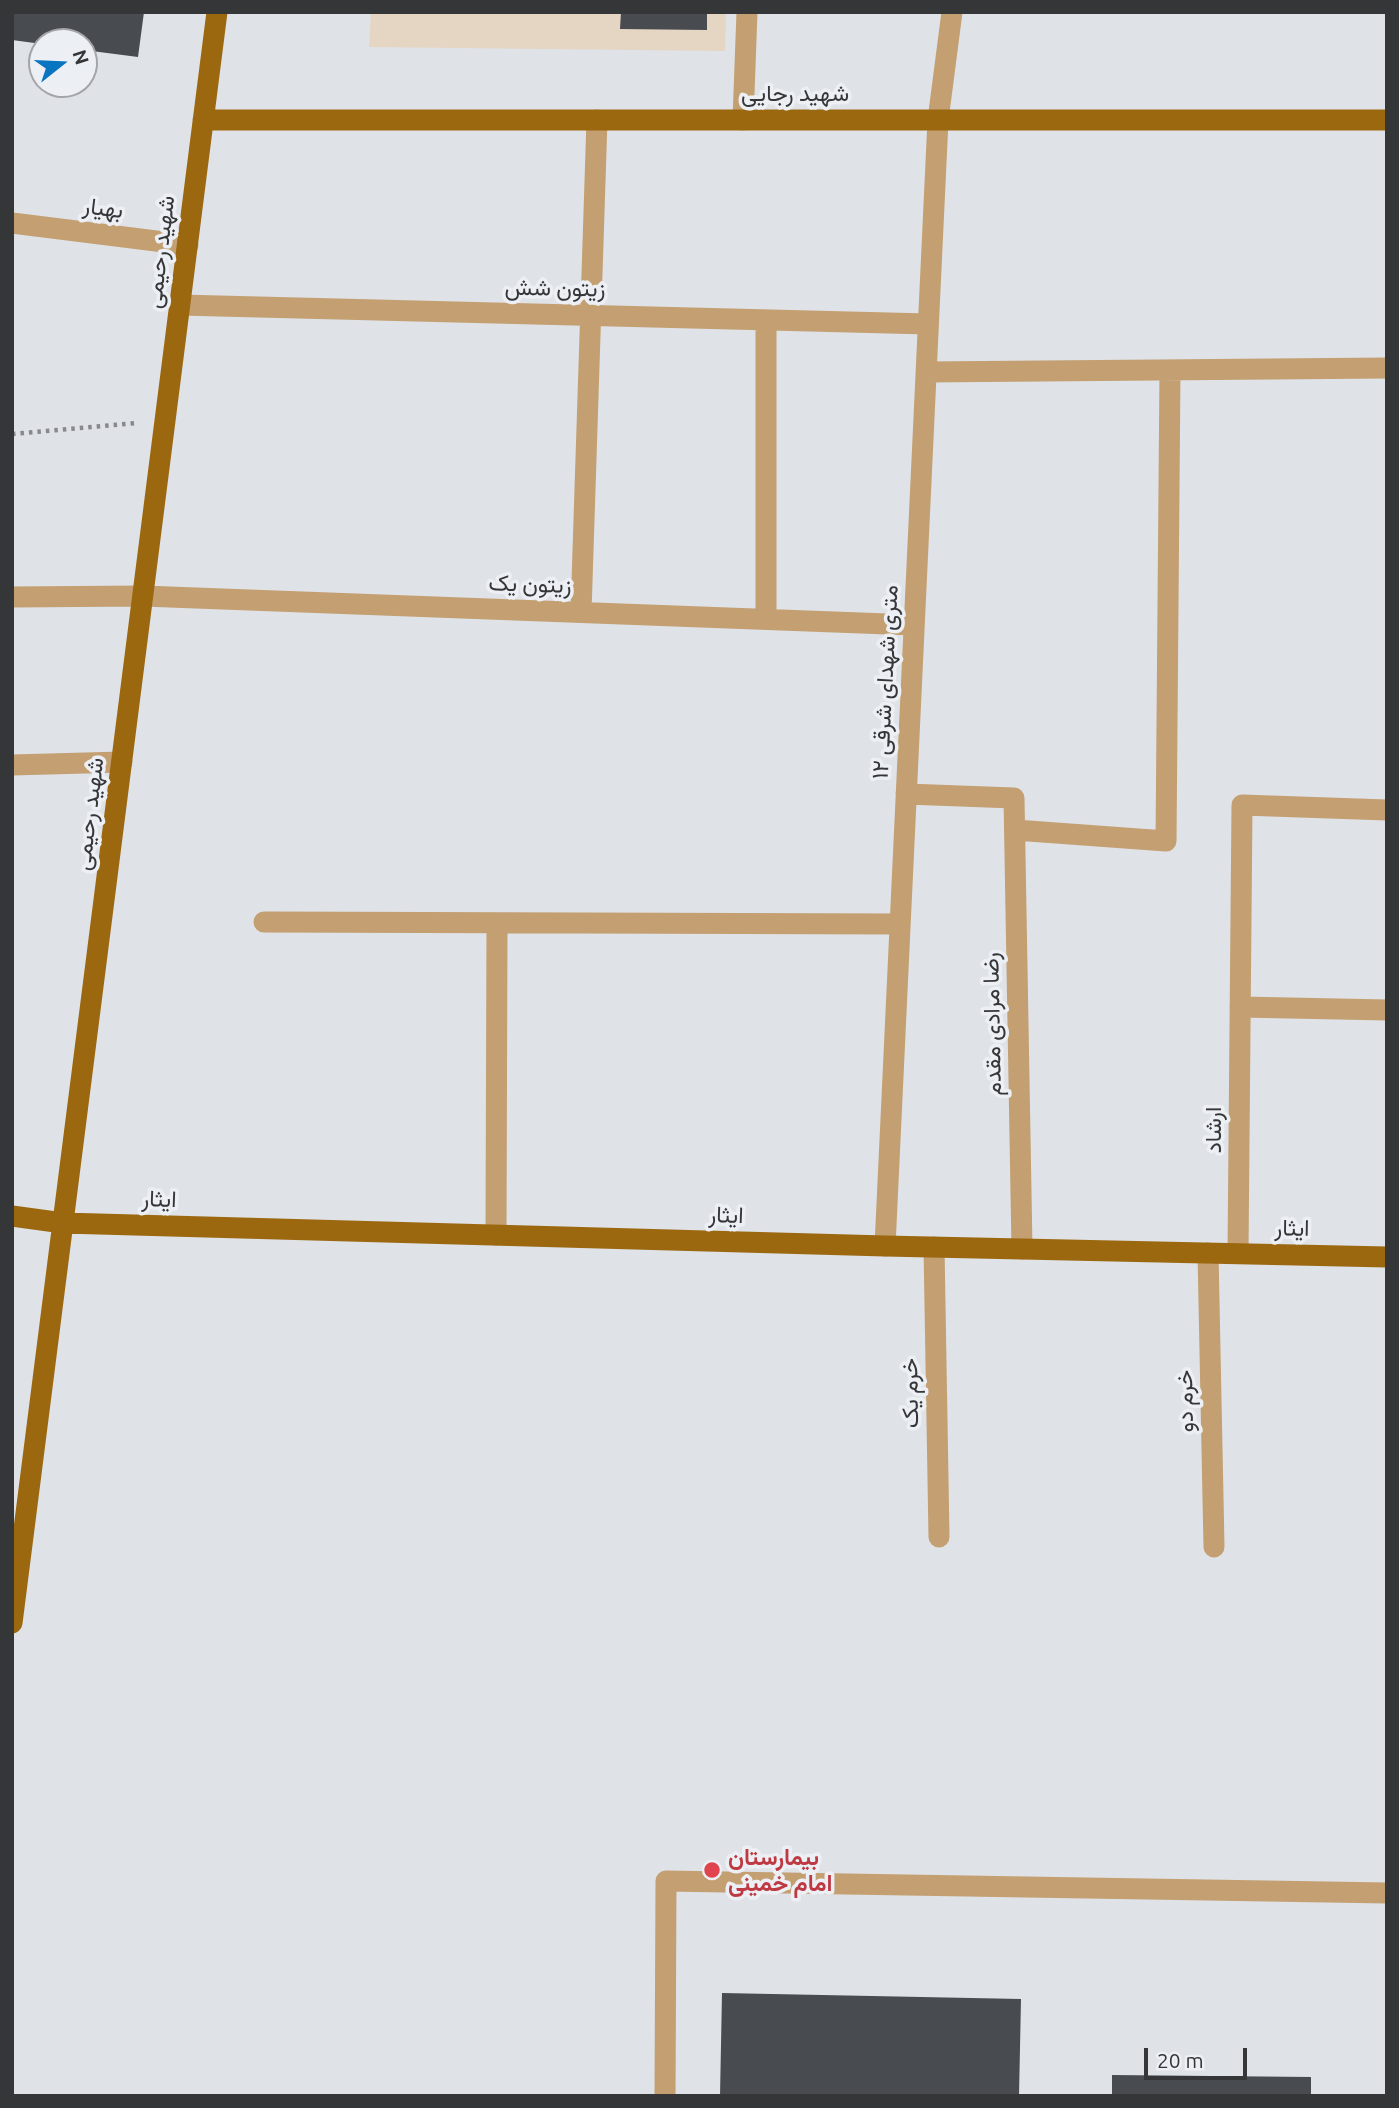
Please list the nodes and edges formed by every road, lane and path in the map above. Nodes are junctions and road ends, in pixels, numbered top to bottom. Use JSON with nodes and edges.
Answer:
{"nodes":[{"id":1,"x":217,"y":12,"type":"edge"},
{"id":2,"x":747,"y":12,"type":"edge"},
{"id":3,"x":952,"y":12,"type":"edge"},
{"id":4,"x":203,"y":120,"type":"junction"},
{"id":5,"x":597,"y":120,"type":"junction"},
{"id":6,"x":743,"y":120,"type":"junction"},
{"id":7,"x":938,"y":120,"type":"junction"},
{"id":8,"x":1387,"y":120,"type":"edge"},
{"id":9,"x":12,"y":223,"type":"edge"},
{"id":10,"x":188,"y":245,"type":"junction"},
{"id":11,"x":180,"y":305,"type":"junction"},
{"id":12,"x":591,"y":315,"type":"junction"},
{"id":13,"x":766,"y":320,"type":"junction"},
{"id":14,"x":928,"y":324,"type":"junction"},
{"id":15,"x":1387,"y":368,"type":"edge"},
{"id":16,"x":1170,"y":370,"type":"junction"},
{"id":17,"x":926,"y":372,"type":"junction"},
{"id":18,"x":166,"y":421,"type":"junction"},
{"id":19,"x":12,"y":434,"type":"edge"},
{"id":20,"x":143,"y":596,"type":"junction"},
{"id":21,"x":12,"y":597,"type":"edge"},
{"id":22,"x":581,"y":612,"type":"junction"},
{"id":23,"x":766,"y":619,"type":"junction"},
{"id":24,"x":914,"y":625,"type":"junction"},
{"id":25,"x":122,"y":762,"type":"junction"},
{"id":26,"x":12,"y":765,"type":"edge"},
{"id":27,"x":906,"y":794,"type":"junction"},
{"id":28,"x":1387,"y":810,"type":"edge"},
{"id":29,"x":1015,"y":831,"type":"junction"},
{"id":30,"x":264,"y":922,"type":"dead end"},
{"id":31,"x":497,"y":923,"type":"junction"},
{"id":32,"x":900,"y":925,"type":"junction"},
{"id":33,"x":1240,"y":1007,"type":"junction"},
{"id":34,"x":1387,"y":1010,"type":"edge"},
{"id":35,"x":12,"y":1216,"type":"edge"},
{"id":36,"x":63,"y":1223,"type":"junction"},
{"id":37,"x":496,"y":1235,"type":"junction"},
{"id":38,"x":885,"y":1246,"type":"junction"},
{"id":39,"x":934,"y":1247,"type":"junction"},
{"id":40,"x":1022,"y":1249,"type":"junction"},
{"id":41,"x":1208,"y":1253,"type":"junction"},
{"id":42,"x":1238,"y":1253,"type":"junction"},
{"id":43,"x":1387,"y":1257,"type":"edge"},
{"id":44,"x":939,"y":1537,"type":"dead end"},
{"id":45,"x":1214,"y":1547,"type":"dead end"},
{"id":46,"x":12,"y":1623,"type":"edge"},
{"id":47,"x":1387,"y":1893,"type":"edge"},
{"id":48,"x":665,"y":2096,"type":"edge"}],
"edges":[{"from":1,"to":4,"type":"main road","name":"شهید رحیمی"},
{"from":2,"to":6,"type":"street"},
{"from":3,"to":7,"type":"street","name":"۱۲ متری شهدای شرقی"},
{"from":4,"to":5,"type":"main road","name":"شهید رجایی"},
{"from":4,"to":10,"type":"main road","name":"شهید رحیمی"},
{"from":5,"to":6,"type":"main road","name":"شهید رجایی"},
{"from":5,"to":12,"type":"street"},
{"from":6,"to":7,"type":"main road","name":"شهید رجایی"},
{"from":7,"to":8,"type":"main road","name":"شهید رجایی"},
{"from":7,"to":14,"type":"street","name":"۱۲ متری شهدای شرقی"},
{"from":9,"to":10,"type":"street","name":"بهیار"},
{"from":10,"to":11,"type":"main road","name":"شهید رحیمی"},
{"from":11,"to":12,"type":"street","name":"زیتون شش"},
{"from":11,"to":18,"type":"main road","name":"شهید رحیمی"},
{"from":12,"to":13,"type":"street","name":"زیتون شش"},
{"from":12,"to":22,"type":"street"},
{"from":13,"to":14,"type":"street","name":"زیتون شش"},
{"from":13,"to":23,"type":"street"},
{"from":14,"to":17,"type":"street","name":"۱۲ متری شهدای شرقی"},
{"from":15,"to":16,"type":"street"},
{"from":16,"to":17,"type":"street"},
{"from":16,"to":29,"type":"street"},
{"from":17,"to":24,"type":"street","name":"۱۲ متری شهدای شرقی"},
{"from":18,"to":19,"type":"path"},
{"from":18,"to":20,"type":"main road","name":"شهید رحیمی"},
{"from":20,"to":21,"type":"street","name":"زیتون یک"},
{"from":20,"to":22,"type":"street","name":"زیتون یک"},
{"from":20,"to":25,"type":"main road","name":"شهید رحیمی"},
{"from":22,"to":23,"type":"street","name":"زیتون یک"},
{"from":23,"to":24,"type":"street","name":"زیتون یک"},
{"from":24,"to":27,"type":"street","name":"۱۲ متری شهدای شرقی"},
{"from":25,"to":26,"type":"street"},
{"from":25,"to":36,"type":"main road","name":"شهید رحیمی"},
{"from":27,"to":29,"type":"street","name":"رضا مرادی مقدم"},
{"from":27,"to":32,"type":"street","name":"۱۲ متری شهدای شرقی"},
{"from":28,"to":33,"type":"street","name":"ارشاد"},
{"from":29,"to":40,"type":"street","name":"رضا مرادی مقدم"},
{"from":30,"to":31,"type":"street"},
{"from":31,"to":32,"type":"street"},
{"from":31,"to":37,"type":"street"},
{"from":32,"to":38,"type":"street","name":"۱۲ متری شهدای شرقی"},
{"from":33,"to":34,"type":"street"},
{"from":33,"to":42,"type":"street","name":"ارشاد"},
{"from":35,"to":36,"type":"main road","name":"ایثار"},
{"from":36,"to":37,"type":"main road","name":"ایثار"},
{"from":36,"to":46,"type":"main road","name":"شهید رحیمی"},
{"from":37,"to":38,"type":"main road","name":"ایثار"},
{"from":38,"to":39,"type":"main road","name":"ایثار"},
{"from":39,"to":40,"type":"main road","name":"ایثار"},
{"from":39,"to":44,"type":"street","name":"خرم یک"},
{"from":40,"to":41,"type":"main road","name":"ایثار"},
{"from":41,"to":42,"type":"main road","name":"ایثار"},
{"from":41,"to":45,"type":"street","name":"خرم دو"},
{"from":42,"to":43,"type":"main road","name":"ایثار"},
{"from":47,"to":48,"type":"street"}]}
